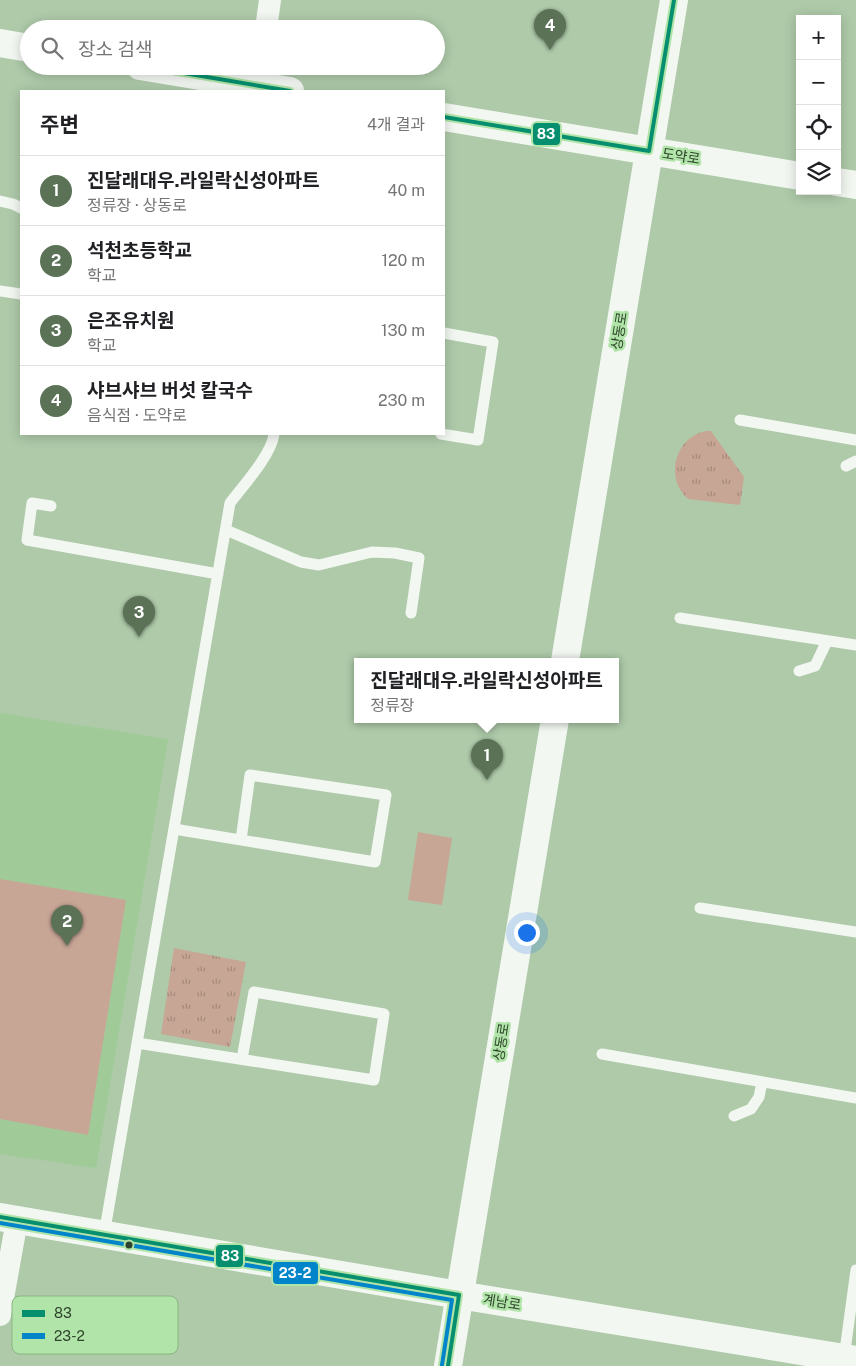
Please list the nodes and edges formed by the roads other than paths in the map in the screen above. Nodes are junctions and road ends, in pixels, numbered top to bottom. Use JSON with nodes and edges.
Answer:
{"nodes":[{"id":1,"x":270,"y":0,"type":"edge"},
{"id":2,"x":674,"y":0,"type":"edge"},
{"id":3,"x":267,"y":20,"type":"edge"},
{"id":4,"x":0,"y":43,"type":"edge"},
{"id":5,"x":20,"y":46,"type":"edge"},
{"id":6,"x":203,"y":75,"type":"edge"},
{"id":7,"x":272,"y":85,"type":"edge"},
{"id":8,"x":445,"y":117,"type":"edge"},
{"id":9,"x":649,"y":151,"type":"junction"},
{"id":10,"x":796,"y":175,"type":"edge"},
{"id":11,"x":841,"y":183,"type":"edge"},
{"id":12,"x":856,"y":185,"type":"edge"},
{"id":13,"x":0,"y":202,"type":"edge"},
{"id":14,"x":20,"y":208,"type":"edge"},
{"id":15,"x":0,"y":291,"type":"edge"},
{"id":16,"x":20,"y":294,"type":"edge"},
{"id":17,"x":445,"y":333,"type":"edge"},
{"id":18,"x":740,"y":420,"type":"dead end"},
{"id":19,"x":274,"y":435,"type":"edge"},
{"id":20,"x":445,"y":435,"type":"edge"},
{"id":21,"x":856,"y":440,"type":"edge"},
{"id":22,"x":51,"y":506,"type":"dead end"},
{"id":23,"x":226,"y":530,"type":"junction"},
{"id":24,"x":218,"y":574,"type":"junction"},
{"id":25,"x":411,"y":612,"type":"dead end"},
{"id":26,"x":680,"y":618,"type":"dead end"},
{"id":27,"x":827,"y":641,"type":"junction"},
{"id":28,"x":856,"y":645,"type":"edge"},
{"id":29,"x":565,"y":658,"type":"edge"},
{"id":30,"x":799,"y":671,"type":"dead end"},
{"id":31,"x":554,"y":723,"type":"edge"},
{"id":32,"x":174,"y":829,"type":"junction"},
{"id":33,"x":241,"y":840,"type":"junction"},
{"id":34,"x":700,"y":908,"type":"dead end"},
{"id":35,"x":856,"y":932,"type":"edge"},
{"id":36,"x":138,"y":1043,"type":"junction"},
{"id":37,"x":602,"y":1054,"type":"dead end"},
{"id":38,"x":242,"y":1059,"type":"junction"},
{"id":39,"x":762,"y":1082,"type":"junction"},
{"id":40,"x":856,"y":1098,"type":"edge"},
{"id":41,"x":734,"y":1116,"type":"dead end"},
{"id":42,"x":8,"y":1219,"type":"edge"},
{"id":43,"x":104,"y":1235,"type":"junction"},
{"id":44,"x":856,"y":1270,"type":"edge"},
{"id":45,"x":459,"y":1295,"type":"junction"},
{"id":46,"x":0,"y":1315,"type":"edge"},
{"id":47,"x":850,"y":1359,"type":"edge"},
{"id":48,"x":448,"y":1366,"type":"edge"}],
"edges":[{"from":1,"to":3,"type":"street"},
{"from":2,"to":9,"type":"street","name":"상동로"},
{"from":4,"to":5,"type":"street"},
{"from":6,"to":7,"type":"street"},
{"from":8,"to":9,"type":"street","name":"도약로"},
{"from":9,"to":10,"type":"street","name":"도약로"},
{"from":9,"to":29,"type":"street","name":"상동로"},
{"from":11,"to":12,"type":"street"},
{"from":13,"to":14,"type":"lane"},
{"from":15,"to":16,"type":"lane"},
{"from":17,"to":20,"type":"lane"},
{"from":18,"to":21,"type":"lane"},
{"from":19,"to":23,"type":"lane"},
{"from":22,"to":24,"type":"lane"},
{"from":23,"to":24,"type":"lane"},
{"from":23,"to":25,"type":"lane"},
{"from":24,"to":32,"type":"lane"},
{"from":26,"to":27,"type":"lane"},
{"from":27,"to":28,"type":"lane"},
{"from":27,"to":30,"type":"lane"},
{"from":31,"to":45,"type":"street","name":"상동로"},
{"from":32,"to":33,"type":"lane"},
{"from":32,"to":36,"type":"lane"},
{"from":33,"to":33,"type":"lane"},
{"from":34,"to":35,"type":"lane"},
{"from":36,"to":38,"type":"lane"},
{"from":36,"to":43,"type":"lane"},
{"from":37,"to":39,"type":"lane"},
{"from":38,"to":38,"type":"lane"},
{"from":39,"to":40,"type":"lane"},
{"from":39,"to":41,"type":"lane"},
{"from":42,"to":43,"type":"street","name":"계남로"},
{"from":42,"to":46,"type":"street"},
{"from":43,"to":45,"type":"street","name":"계남로"},
{"from":44,"to":47,"type":"lane"},
{"from":45,"to":47,"type":"street","name":"계남로"},
{"from":45,"to":48,"type":"street","name":"상동로"}]}
